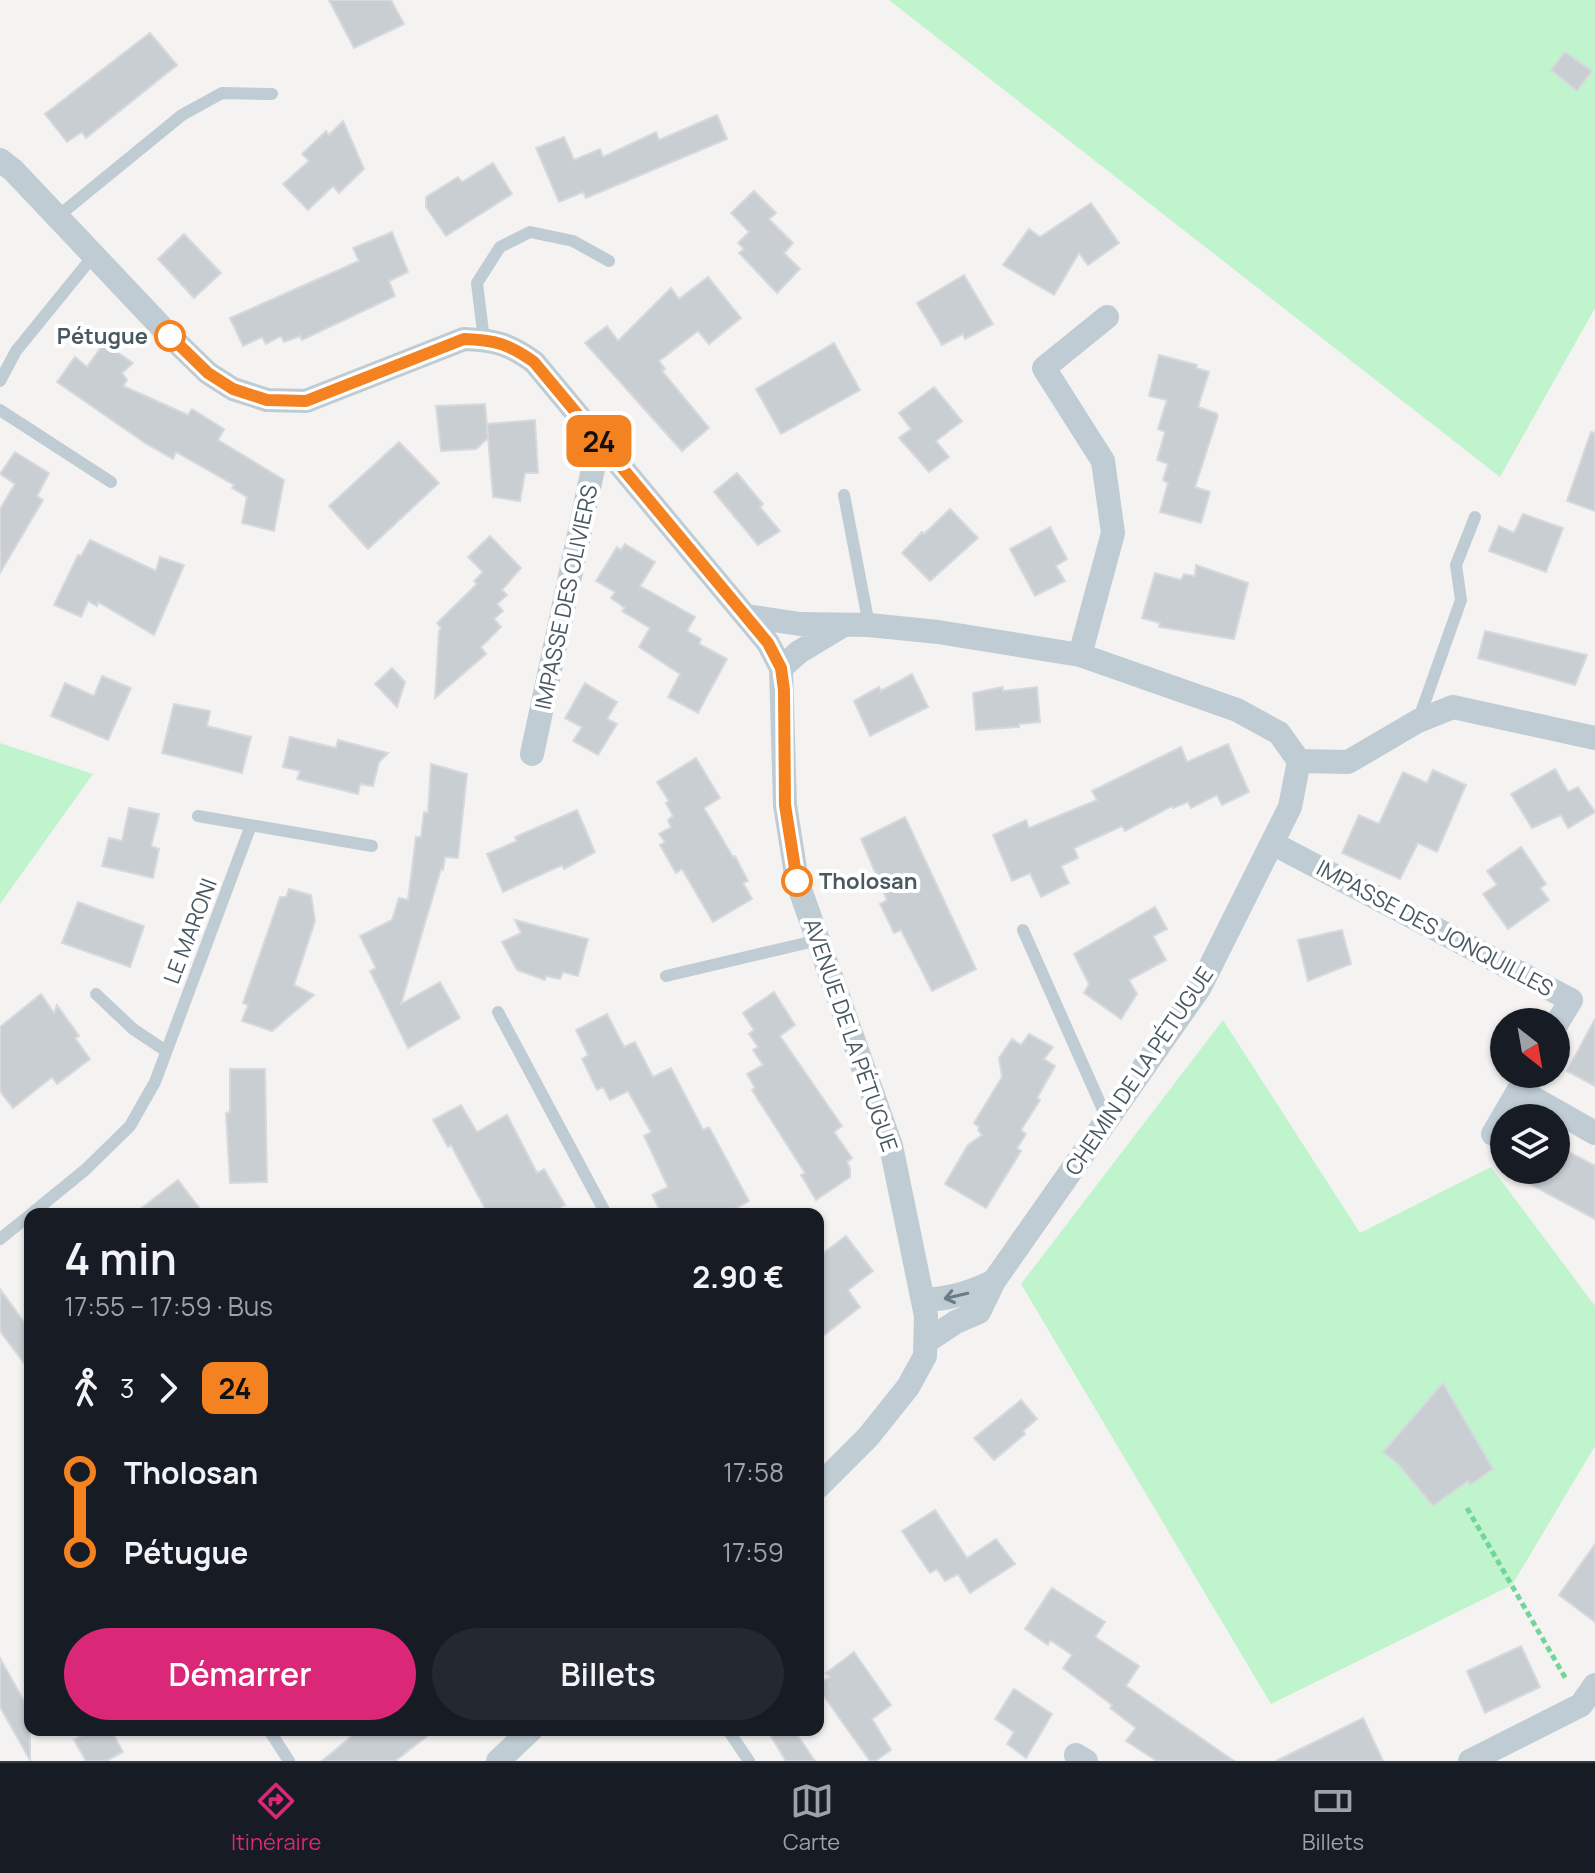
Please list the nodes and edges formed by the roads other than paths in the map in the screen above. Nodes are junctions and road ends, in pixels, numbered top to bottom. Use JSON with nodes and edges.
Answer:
{"nodes":[{"id":1,"x":272,"y":94,"type":"dead end"},
{"id":2,"x":0,"y":160,"type":"edge"},
{"id":3,"x":57,"y":217,"type":"junction"},
{"id":4,"x":94,"y":255,"type":"junction"},
{"id":5,"x":609,"y":261,"type":"dead end"},
{"id":6,"x":1107,"y":317,"type":"dead end"},
{"id":7,"x":484,"y":340,"type":"junction"},
{"id":8,"x":0,"y":381,"type":"edge"},
{"id":9,"x":0,"y":410,"type":"edge"},
{"id":10,"x":599,"y":441,"type":"junction"},
{"id":11,"x":111,"y":482,"type":"dead end"},
{"id":12,"x":844,"y":495,"type":"dead end"},
{"id":13,"x":1475,"y":517,"type":"dead end"},
{"id":14,"x":746,"y":616,"type":"junction"},
{"id":15,"x":800,"y":624,"type":"junction"},
{"id":16,"x":869,"y":625,"type":"junction"},
{"id":17,"x":842,"y":626,"type":"junction"},
{"id":18,"x":1080,"y":655,"type":"junction"},
{"id":19,"x":777,"y":660,"type":"junction"},
{"id":20,"x":1418,"y":721,"type":"junction"},
{"id":21,"x":1595,"y":738,"type":"edge"},
{"id":22,"x":532,"y":754,"type":"dead end"},
{"id":23,"x":1299,"y":761,"type":"junction"},
{"id":24,"x":198,"y":816,"type":"dead end"},
{"id":25,"x":251,"y":825,"type":"junction"},
{"id":26,"x":1272,"y":843,"type":"junction"},
{"id":27,"x":372,"y":846,"type":"dead end"},
{"id":28,"x":1023,"y":930,"type":"dead end"},
{"id":29,"x":819,"y":940,"type":"junction"},
{"id":30,"x":666,"y":976,"type":"dead end"},
{"id":31,"x":96,"y":994,"type":"dead end"},
{"id":32,"x":1566,"y":1008,"type":"edge"},
{"id":33,"x":498,"y":1012,"type":"dead end"},
{"id":34,"x":166,"y":1051,"type":"junction"},
{"id":35,"x":1532,"y":1088,"type":"edge"},
{"id":36,"x":1108,"y":1121,"type":"junction"},
{"id":37,"x":1595,"y":1133,"type":"edge"},
{"id":38,"x":38,"y":1208,"type":"edge"},
{"id":39,"x":603,"y":1208,"type":"edge"},
{"id":40,"x":24,"y":1219,"type":"edge"},
{"id":41,"x":0,"y":1239,"type":"edge"},
{"id":42,"x":994,"y":1281,"type":"junction"},
{"id":43,"x":924,"y":1300,"type":"junction"},
{"id":44,"x":927,"y":1341,"type":"junction"},
{"id":45,"x":824,"y":1481,"type":"edge"},
{"id":46,"x":1588,"y":1695,"type":"edge"},
{"id":47,"x":273,"y":1736,"type":"edge"},
{"id":48,"x":525,"y":1736,"type":"edge"},
{"id":49,"x":732,"y":1736,"type":"edge"},
{"id":50,"x":289,"y":1761,"type":"edge"},
{"id":51,"x":498,"y":1761,"type":"edge"},
{"id":52,"x":749,"y":1761,"type":"edge"},
{"id":53,"x":1470,"y":1761,"type":"edge"}],
"edges":[{"from":1,"to":3,"type":"lane"},
{"from":2,"to":3,"type":"street"},
{"from":3,"to":4,"type":"street"},
{"from":4,"to":7,"type":"street"},
{"from":4,"to":8,"type":"lane"},
{"from":5,"to":7,"type":"lane"},
{"from":6,"to":18,"type":"street"},
{"from":7,"to":10,"type":"street"},
{"from":9,"to":11,"type":"lane"},
{"from":10,"to":14,"type":"street"},
{"from":10,"to":22,"type":"street","name":"IMPASSE DES OLIVIERS"},
{"from":12,"to":16,"type":"lane"},
{"from":13,"to":20,"type":"lane"},
{"from":14,"to":15,"type":"street"},
{"from":14,"to":19,"type":"street"},
{"from":15,"to":17,"type":"street"},
{"from":15,"to":19,"type":"street"},
{"from":16,"to":17,"type":"street"},
{"from":16,"to":18,"type":"street"},
{"from":17,"to":19,"type":"street"},
{"from":18,"to":23,"type":"street"},
{"from":19,"to":29,"type":"street","name":"AVENUE DE LA PÉTUGUE"},
{"from":20,"to":21,"type":"street"},
{"from":20,"to":23,"type":"street"},
{"from":23,"to":26,"type":"street","name":"CHEMIN DE LA PÉTUGUE"},
{"from":24,"to":25,"type":"lane"},
{"from":25,"to":27,"type":"lane"},
{"from":25,"to":34,"type":"lane","name":"LE MARONI"},
{"from":26,"to":32,"type":"street","name":"IMPASSE DES JONQUILLES"},
{"from":26,"to":36,"type":"street","name":"CHEMIN DE LA PÉTUGUE"},
{"from":28,"to":36,"type":"lane"},
{"from":29,"to":30,"type":"lane"},
{"from":29,"to":43,"type":"street","name":"AVENUE DE LA PÉTUGUE"},
{"from":31,"to":34,"type":"lane"},
{"from":33,"to":39,"type":"lane"},
{"from":34,"to":38,"type":"lane","name":"LE MARONI"},
{"from":35,"to":37,"type":"street"},
{"from":36,"to":42,"type":"street","name":"CHEMIN DE LA PÉTUGUE"},
{"from":40,"to":41,"type":"lane","name":"LE MARONI"},
{"from":42,"to":43,"type":"street","one_way":true},
{"from":42,"to":44,"type":"street","name":"CHEMIN DE LA PÉTUGUE"},
{"from":43,"to":44,"type":"street","name":"AVENUE DE LA PÉTUGUE"},
{"from":44,"to":45,"type":"street"},
{"from":46,"to":53,"type":"street"},
{"from":47,"to":50,"type":"lane"},
{"from":48,"to":51,"type":"street"},
{"from":49,"to":52,"type":"lane"}]}
